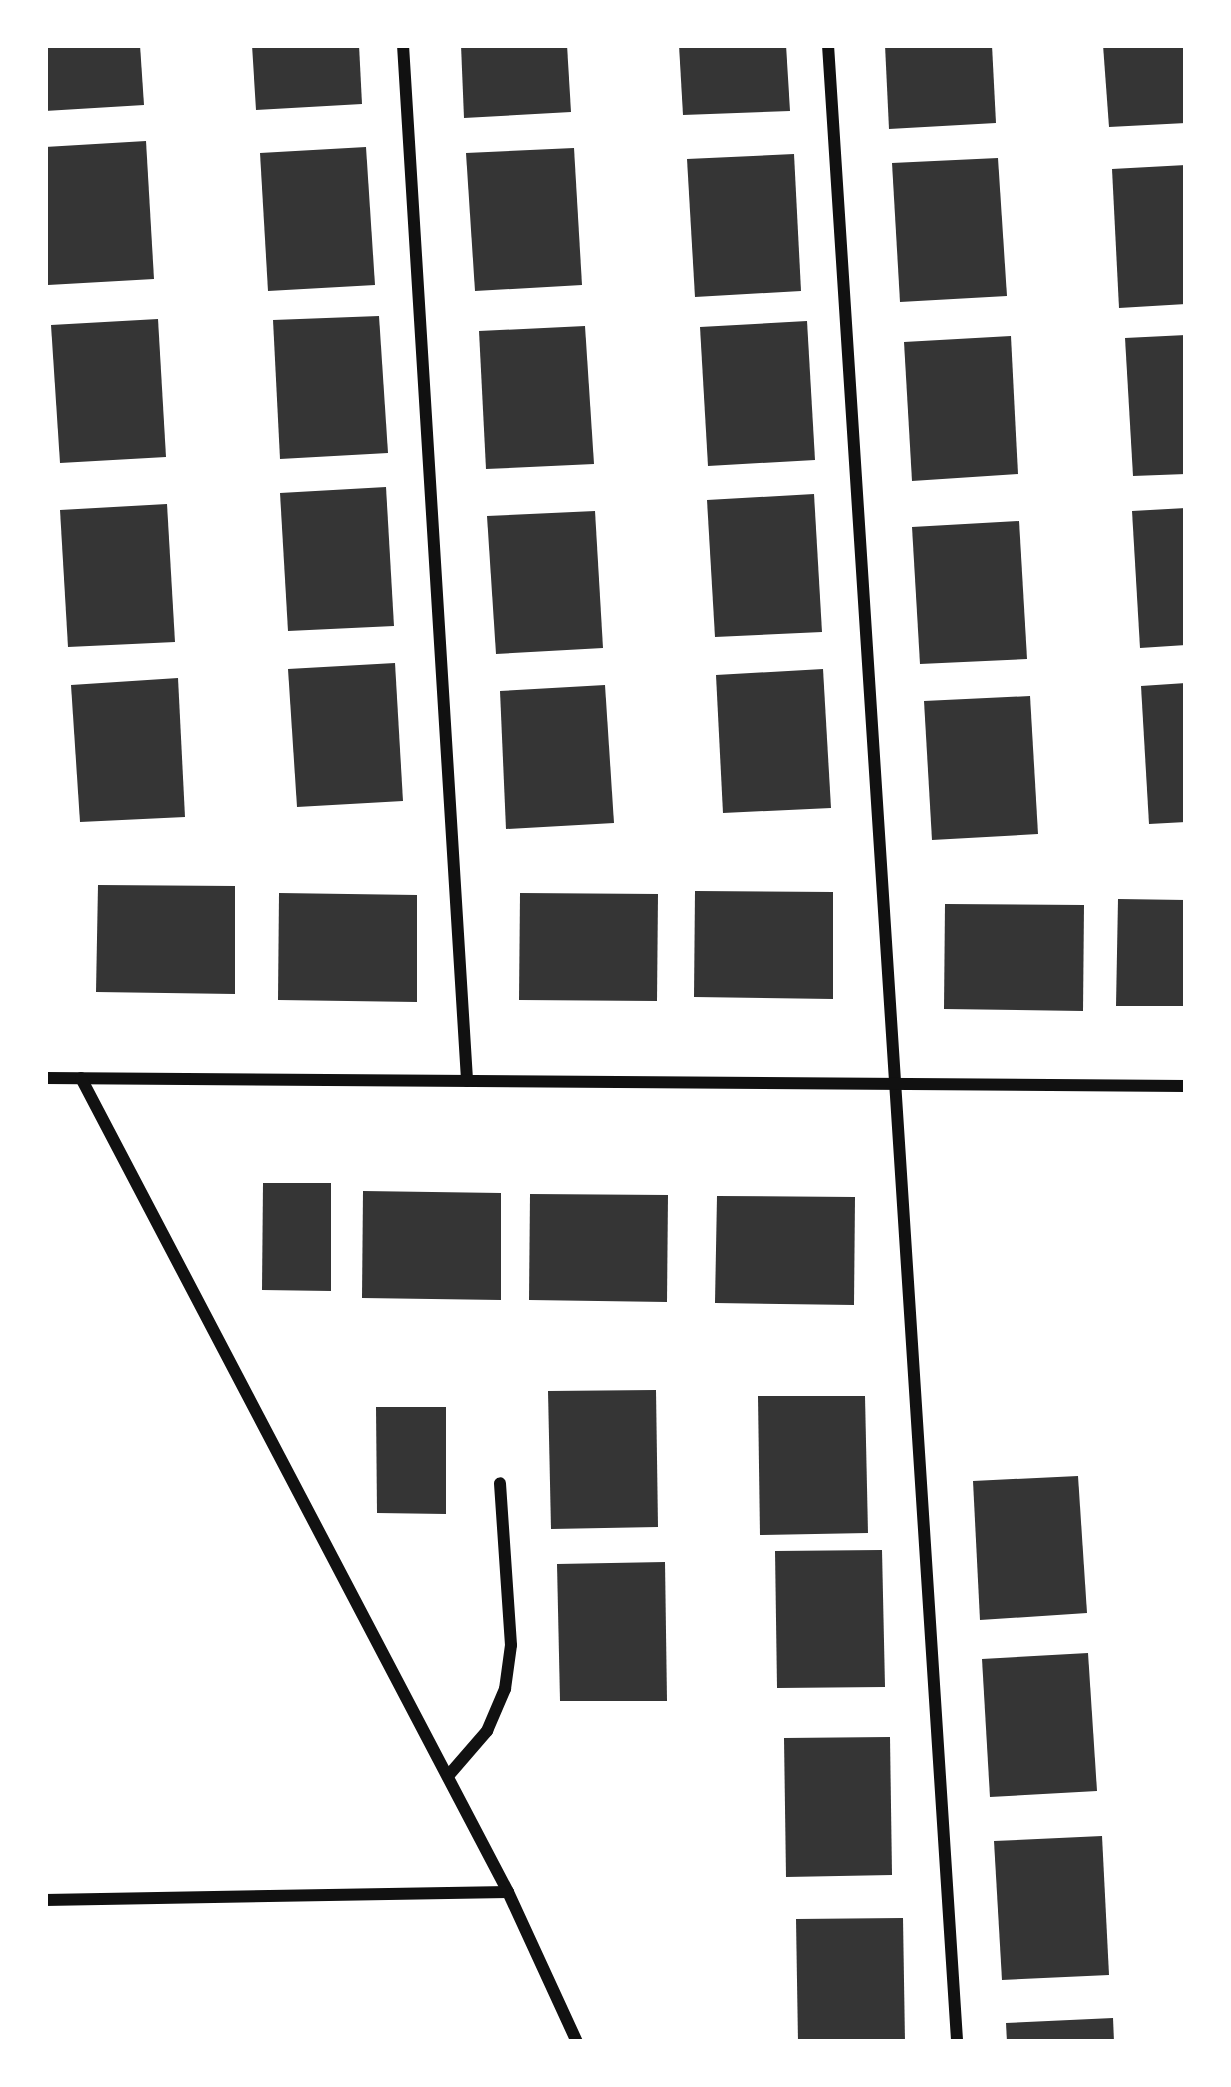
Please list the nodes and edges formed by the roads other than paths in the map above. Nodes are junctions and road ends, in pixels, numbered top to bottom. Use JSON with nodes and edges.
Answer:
{"nodes":[{"id":1,"x":403,"y":45,"type":"edge"},
{"id":2,"x":828,"y":45,"type":"edge"},
{"id":3,"x":45,"y":1078,"type":"edge"},
{"id":4,"x":81,"y":1078,"type":"junction"},
{"id":5,"x":467,"y":1081,"type":"junction"},
{"id":6,"x":896,"y":1086,"type":"junction"},
{"id":7,"x":1186,"y":1086,"type":"edge"},
{"id":8,"x":500,"y":1483,"type":"dead end"},
{"id":9,"x":448,"y":1776,"type":"junction"},
{"id":10,"x":508,"y":1892,"type":"junction"},
{"id":11,"x":45,"y":1900,"type":"edge"},
{"id":12,"x":578,"y":2042,"type":"edge"},
{"id":13,"x":957,"y":2042,"type":"edge"}],
"edges":[{"from":1,"to":5,"type":"street"},
{"from":2,"to":6,"type":"street"},
{"from":3,"to":4,"type":"street"},
{"from":4,"to":5,"type":"street"},
{"from":4,"to":9,"type":"street"},
{"from":5,"to":6,"type":"street"},
{"from":6,"to":7,"type":"street"},
{"from":6,"to":13,"type":"street"},
{"from":8,"to":9,"type":"street"},
{"from":9,"to":10,"type":"street"},
{"from":10,"to":11,"type":"street"},
{"from":10,"to":12,"type":"street"}]}
